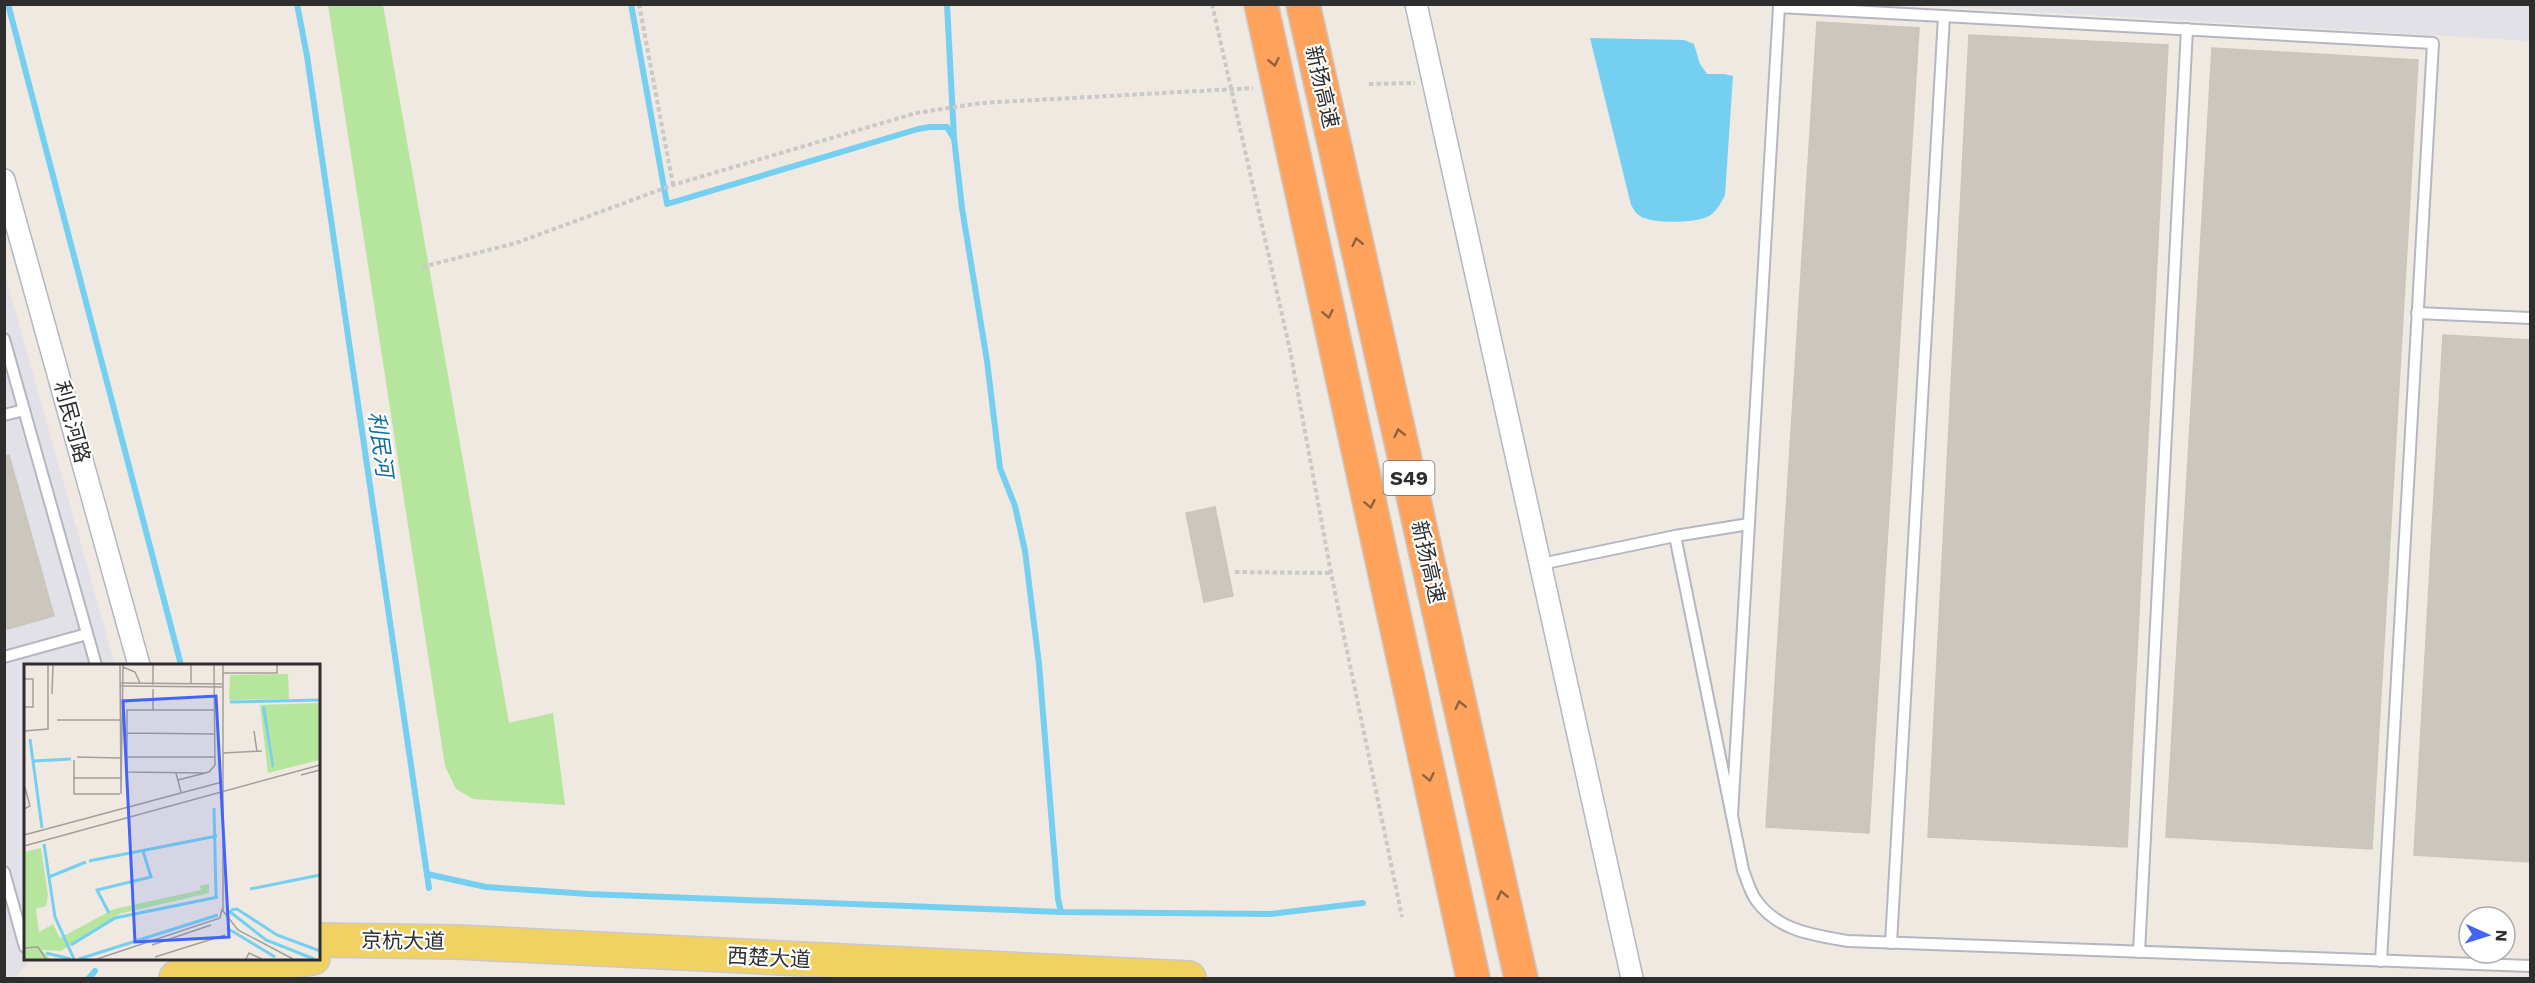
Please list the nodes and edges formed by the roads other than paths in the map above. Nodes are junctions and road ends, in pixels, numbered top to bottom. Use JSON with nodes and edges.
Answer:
{"nodes":[{"id":1,"x":1261,"y":4,"type":"edge"},
{"id":2,"x":1304,"y":4,"type":"edge"},
{"id":3,"x":1416,"y":4,"type":"edge"},
{"id":4,"x":1944,"y":16,"type":"junction"},
{"id":5,"x":2187,"y":29,"type":"junction"},
{"id":6,"x":4,"y":180,"type":"edge"},
{"id":7,"x":2417,"y":313,"type":"junction"},
{"id":8,"x":2530,"y":318,"type":"edge"},
{"id":9,"x":4,"y":339,"type":"edge"},
{"id":10,"x":24,"y":410,"type":"junction"},
{"id":11,"x":4,"y":415,"type":"edge"},
{"id":12,"x":1749,"y":524,"type":"junction"},
{"id":13,"x":1675,"y":536,"type":"junction"},
{"id":14,"x":1540,"y":564,"type":"junction"},
{"id":15,"x":87,"y":634,"type":"junction"},
{"id":16,"x":4,"y":657,"type":"edge"},
{"id":17,"x":96,"y":664,"type":"edge"},
{"id":18,"x":139,"y":664,"type":"edge"},
{"id":19,"x":1732,"y":815,"type":"junction"},
{"id":20,"x":4,"y":872,"type":"edge"},
{"id":21,"x":320,"y":928,"type":"edge"},
{"id":22,"x":320,"y":940,"type":"edge"},
{"id":23,"x":456,"y":942,"type":"junction"},
{"id":24,"x":24,"y":943,"type":"edge"},
{"id":25,"x":1891,"y":943,"type":"junction"},
{"id":26,"x":2139,"y":952,"type":"junction"},
{"id":27,"x":320,"y":957,"type":"edge"},
{"id":28,"x":175,"y":959,"type":"edge"},
{"id":29,"x":206,"y":959,"type":"edge"},
{"id":30,"x":298,"y":959,"type":"edge"},
{"id":31,"x":2381,"y":961,"type":"junction"},
{"id":32,"x":1518,"y":965,"type":"edge"},
{"id":33,"x":2530,"y":966,"type":"edge"},
{"id":34,"x":165,"y":978,"type":"edge"},
{"id":35,"x":176,"y":978,"type":"edge"},
{"id":36,"x":226,"y":978,"type":"edge"},
{"id":37,"x":1189,"y":978,"type":"edge"},
{"id":38,"x":1473,"y":978,"type":"edge"},
{"id":39,"x":1632,"y":978,"type":"edge"}],
"edges":[{"from":1,"to":38,"type":"highway","name":"新扬高速","number":"S49","one_way":true},
{"from":32,"to":2,"type":"highway","name":"新扬高速","number":"S49","one_way":true},
{"from":3,"to":14,"type":"street"},
{"from":4,"to":5,"type":"lane"},
{"from":4,"to":12,"type":"lane"},
{"from":4,"to":25,"type":"lane"},
{"from":5,"to":7,"type":"lane"},
{"from":5,"to":26,"type":"lane"},
{"from":6,"to":18,"type":"street","name":"利民河路"},
{"from":7,"to":8,"type":"lane"},
{"from":7,"to":31,"type":"lane"},
{"from":9,"to":10,"type":"lane"},
{"from":10,"to":11,"type":"lane"},
{"from":10,"to":15,"type":"lane"},
{"from":12,"to":13,"type":"lane"},
{"from":12,"to":19,"type":"lane"},
{"from":13,"to":14,"type":"lane"},
{"from":13,"to":19,"type":"lane"},
{"from":14,"to":39,"type":"street"},
{"from":15,"to":16,"type":"lane"},
{"from":15,"to":17,"type":"lane"},
{"from":19,"to":25,"type":"lane"},
{"from":20,"to":24,"type":"lane"},
{"from":21,"to":23,"type":"street"},
{"from":22,"to":23,"type":"main road","name":"京杭大道"},
{"from":23,"to":27,"type":"main road","name":"京杭大道"},
{"from":23,"to":37,"type":"main road","name":"西楚大道"},
{"from":25,"to":26,"type":"lane"},
{"from":26,"to":31,"type":"lane"},
{"from":28,"to":34,"type":"street"},
{"from":29,"to":35,"type":"main road"},
{"from":30,"to":36,"type":"main road"},
{"from":31,"to":33,"type":"lane"}]}
